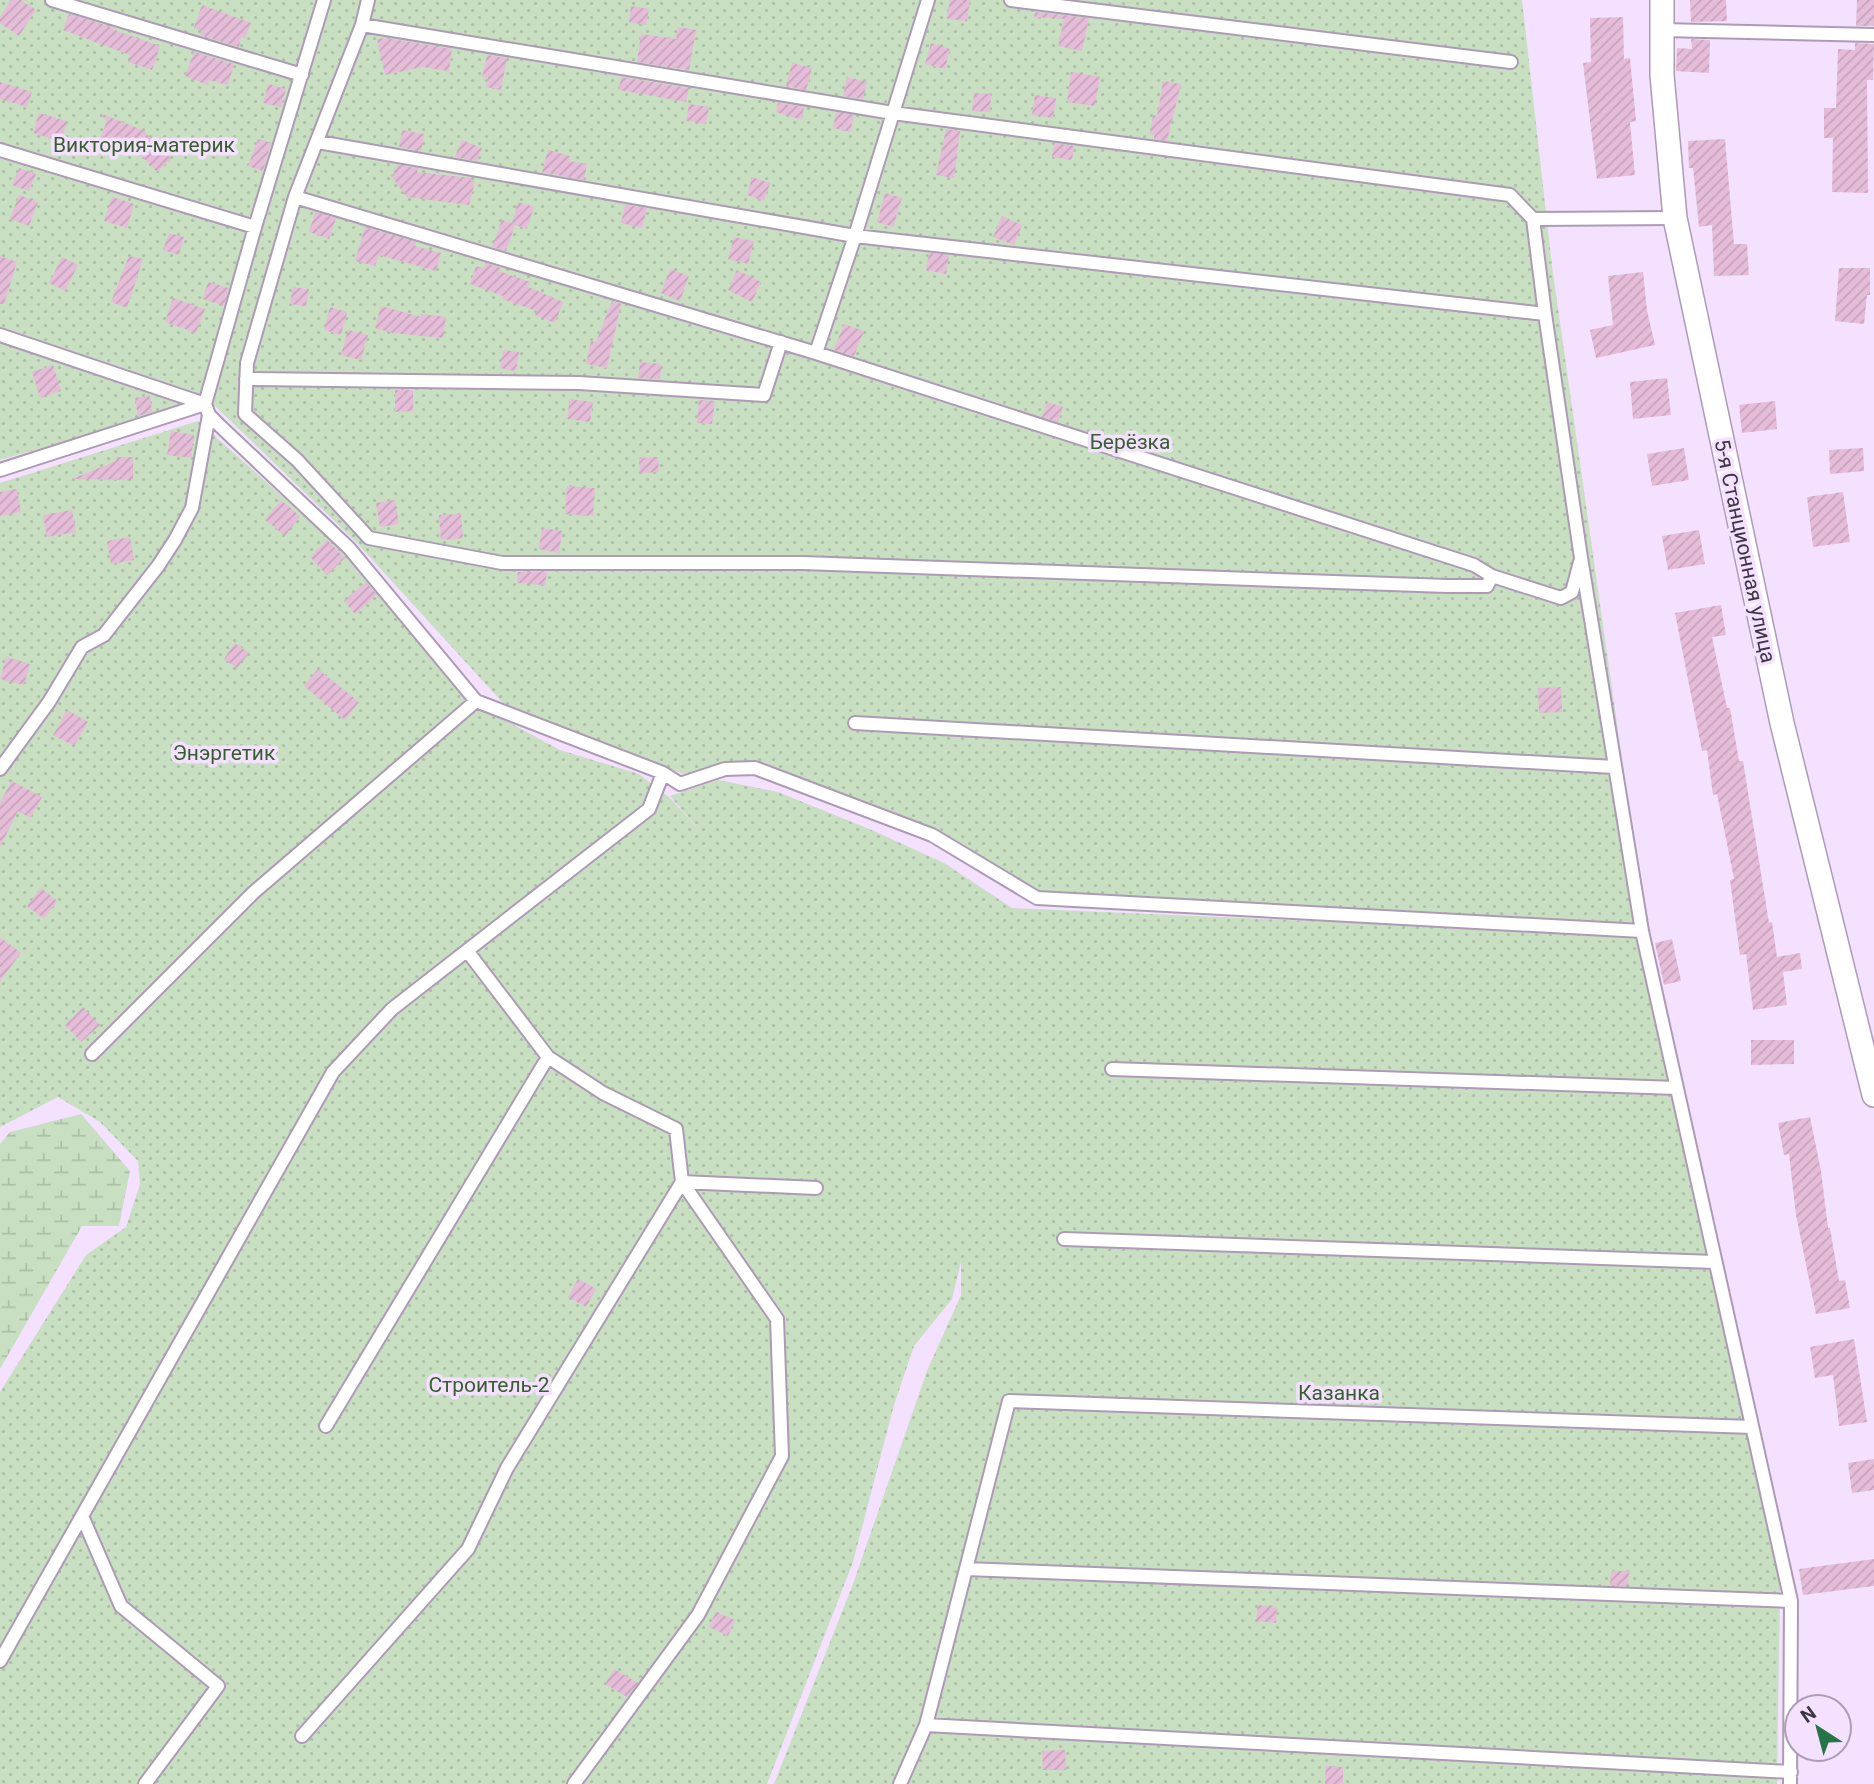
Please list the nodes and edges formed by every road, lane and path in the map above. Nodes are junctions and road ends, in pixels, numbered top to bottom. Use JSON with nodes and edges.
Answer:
{"nodes":[{"id":1,"x":52,"y":0,"type":"edge"},
{"id":2,"x":324,"y":0,"type":"edge"},
{"id":3,"x":368,"y":0,"type":"edge"},
{"id":4,"x":928,"y":0,"type":"edge"},
{"id":5,"x":1011,"y":0,"type":"edge"},
{"id":6,"x":1662,"y":0,"type":"edge"},
{"id":7,"x":362,"y":25,"type":"junction"},
{"id":8,"x":1662,"y":30,"type":"junction"},
{"id":9,"x":1874,"y":35,"type":"edge"},
{"id":10,"x":1511,"y":62,"type":"dead end"},
{"id":11,"x":302,"y":75,"type":"junction"},
{"id":12,"x":893,"y":113,"type":"junction"},
{"id":13,"x":318,"y":142,"type":"junction"},
{"id":14,"x":0,"y":150,"type":"edge"},
{"id":15,"x":295,"y":197,"type":"junction"},
{"id":16,"x":1675,"y":218,"type":"junction"},
{"id":17,"x":1533,"y":219,"type":"junction"},
{"id":18,"x":255,"y":227,"type":"junction"},
{"id":19,"x":855,"y":236,"type":"junction"},
{"id":20,"x":1545,"y":314,"type":"junction"},
{"id":21,"x":0,"y":335,"type":"edge"},
{"id":22,"x":781,"y":342,"type":"junction"},
{"id":23,"x":816,"y":353,"type":"junction"},
{"id":24,"x":246,"y":379,"type":"junction"},
{"id":25,"x":207,"y":410,"type":"junction"},
{"id":26,"x":0,"y":470,"type":"edge"},
{"id":27,"x":1581,"y":558,"type":"junction"},
{"id":28,"x":1492,"y":576,"type":"junction"},
{"id":29,"x":476,"y":701,"type":"junction"},
{"id":30,"x":855,"y":723,"type":"dead end"},
{"id":31,"x":1614,"y":767,"type":"junction"},
{"id":32,"x":0,"y":769,"type":"edge"},
{"id":33,"x":663,"y":774,"type":"junction"},
{"id":34,"x":1642,"y":931,"type":"junction"},
{"id":35,"x":468,"y":952,"type":"junction"},
{"id":36,"x":92,"y":1054,"type":"dead end"},
{"id":37,"x":548,"y":1057,"type":"junction"},
{"id":38,"x":1112,"y":1069,"type":"dead end"},
{"id":39,"x":1677,"y":1088,"type":"junction"},
{"id":40,"x":1874,"y":1095,"type":"edge"},
{"id":41,"x":682,"y":1182,"type":"junction"},
{"id":42,"x":816,"y":1188,"type":"dead end"},
{"id":43,"x":1064,"y":1239,"type":"dead end"},
{"id":44,"x":1715,"y":1262,"type":"junction"},
{"id":45,"x":326,"y":1426,"type":"dead end"},
{"id":46,"x":1752,"y":1427,"type":"junction"},
{"id":47,"x":82,"y":1516,"type":"junction"},
{"id":48,"x":966,"y":1569,"type":"junction"},
{"id":49,"x":1791,"y":1601,"type":"junction"},
{"id":50,"x":0,"y":1661,"type":"edge"},
{"id":51,"x":926,"y":1725,"type":"junction"},
{"id":52,"x":302,"y":1736,"type":"dead end"},
{"id":53,"x":1791,"y":1778,"type":"edge"},
{"id":54,"x":145,"y":1784,"type":"edge"},
{"id":55,"x":574,"y":1784,"type":"edge"},
{"id":56,"x":901,"y":1784,"type":"edge"}],
"edges":[{"from":1,"to":11,"type":"lane"},
{"from":2,"to":11,"type":"lane"},
{"from":3,"to":7,"type":"lane"},
{"from":4,"to":12,"type":"lane"},
{"from":5,"to":10,"type":"lane"},
{"from":6,"to":8,"type":"street","name":"5-я Станционная улица"},
{"from":7,"to":12,"type":"lane"},
{"from":7,"to":13,"type":"lane"},
{"from":8,"to":9,"type":"lane"},
{"from":8,"to":16,"type":"street","name":"5-я Станционная улица"},
{"from":11,"to":18,"type":"lane"},
{"from":12,"to":17,"type":"lane"},
{"from":12,"to":19,"type":"lane"},
{"from":13,"to":15,"type":"lane"},
{"from":13,"to":19,"type":"lane"},
{"from":14,"to":18,"type":"lane"},
{"from":15,"to":22,"type":"lane"},
{"from":15,"to":24,"type":"lane"},
{"from":16,"to":17,"type":"lane"},
{"from":16,"to":40,"type":"street","name":"5-я Станционная улица"},
{"from":17,"to":20,"type":"lane"},
{"from":18,"to":25,"type":"lane"},
{"from":19,"to":20,"type":"lane"},
{"from":19,"to":23,"type":"lane"},
{"from":20,"to":27,"type":"lane"},
{"from":21,"to":25,"type":"lane"},
{"from":22,"to":23,"type":"lane"},
{"from":22,"to":24,"type":"lane"},
{"from":23,"to":28,"type":"lane"},
{"from":24,"to":28,"type":"lane"},
{"from":25,"to":26,"type":"lane"},
{"from":25,"to":29,"type":"lane"},
{"from":25,"to":32,"type":"lane"},
{"from":27,"to":28,"type":"lane"},
{"from":27,"to":31,"type":"lane"},
{"from":29,"to":33,"type":"lane"},
{"from":29,"to":36,"type":"lane"},
{"from":30,"to":31,"type":"lane"},
{"from":31,"to":34,"type":"lane"},
{"from":33,"to":34,"type":"lane"},
{"from":33,"to":35,"type":"lane"},
{"from":34,"to":39,"type":"lane"},
{"from":35,"to":37,"type":"lane"},
{"from":35,"to":47,"type":"lane"},
{"from":37,"to":41,"type":"lane"},
{"from":37,"to":45,"type":"lane"},
{"from":38,"to":39,"type":"lane"},
{"from":39,"to":44,"type":"lane"},
{"from":41,"to":42,"type":"lane"},
{"from":41,"to":52,"type":"lane"},
{"from":41,"to":55,"type":"lane"},
{"from":43,"to":44,"type":"lane"},
{"from":44,"to":46,"type":"lane"},
{"from":46,"to":48,"type":"lane"},
{"from":46,"to":49,"type":"lane"},
{"from":47,"to":50,"type":"lane"},
{"from":47,"to":54,"type":"lane"},
{"from":48,"to":49,"type":"lane"},
{"from":48,"to":51,"type":"lane"},
{"from":49,"to":53,"type":"lane"},
{"from":51,"to":53,"type":"lane"},
{"from":51,"to":56,"type":"lane"}]}
